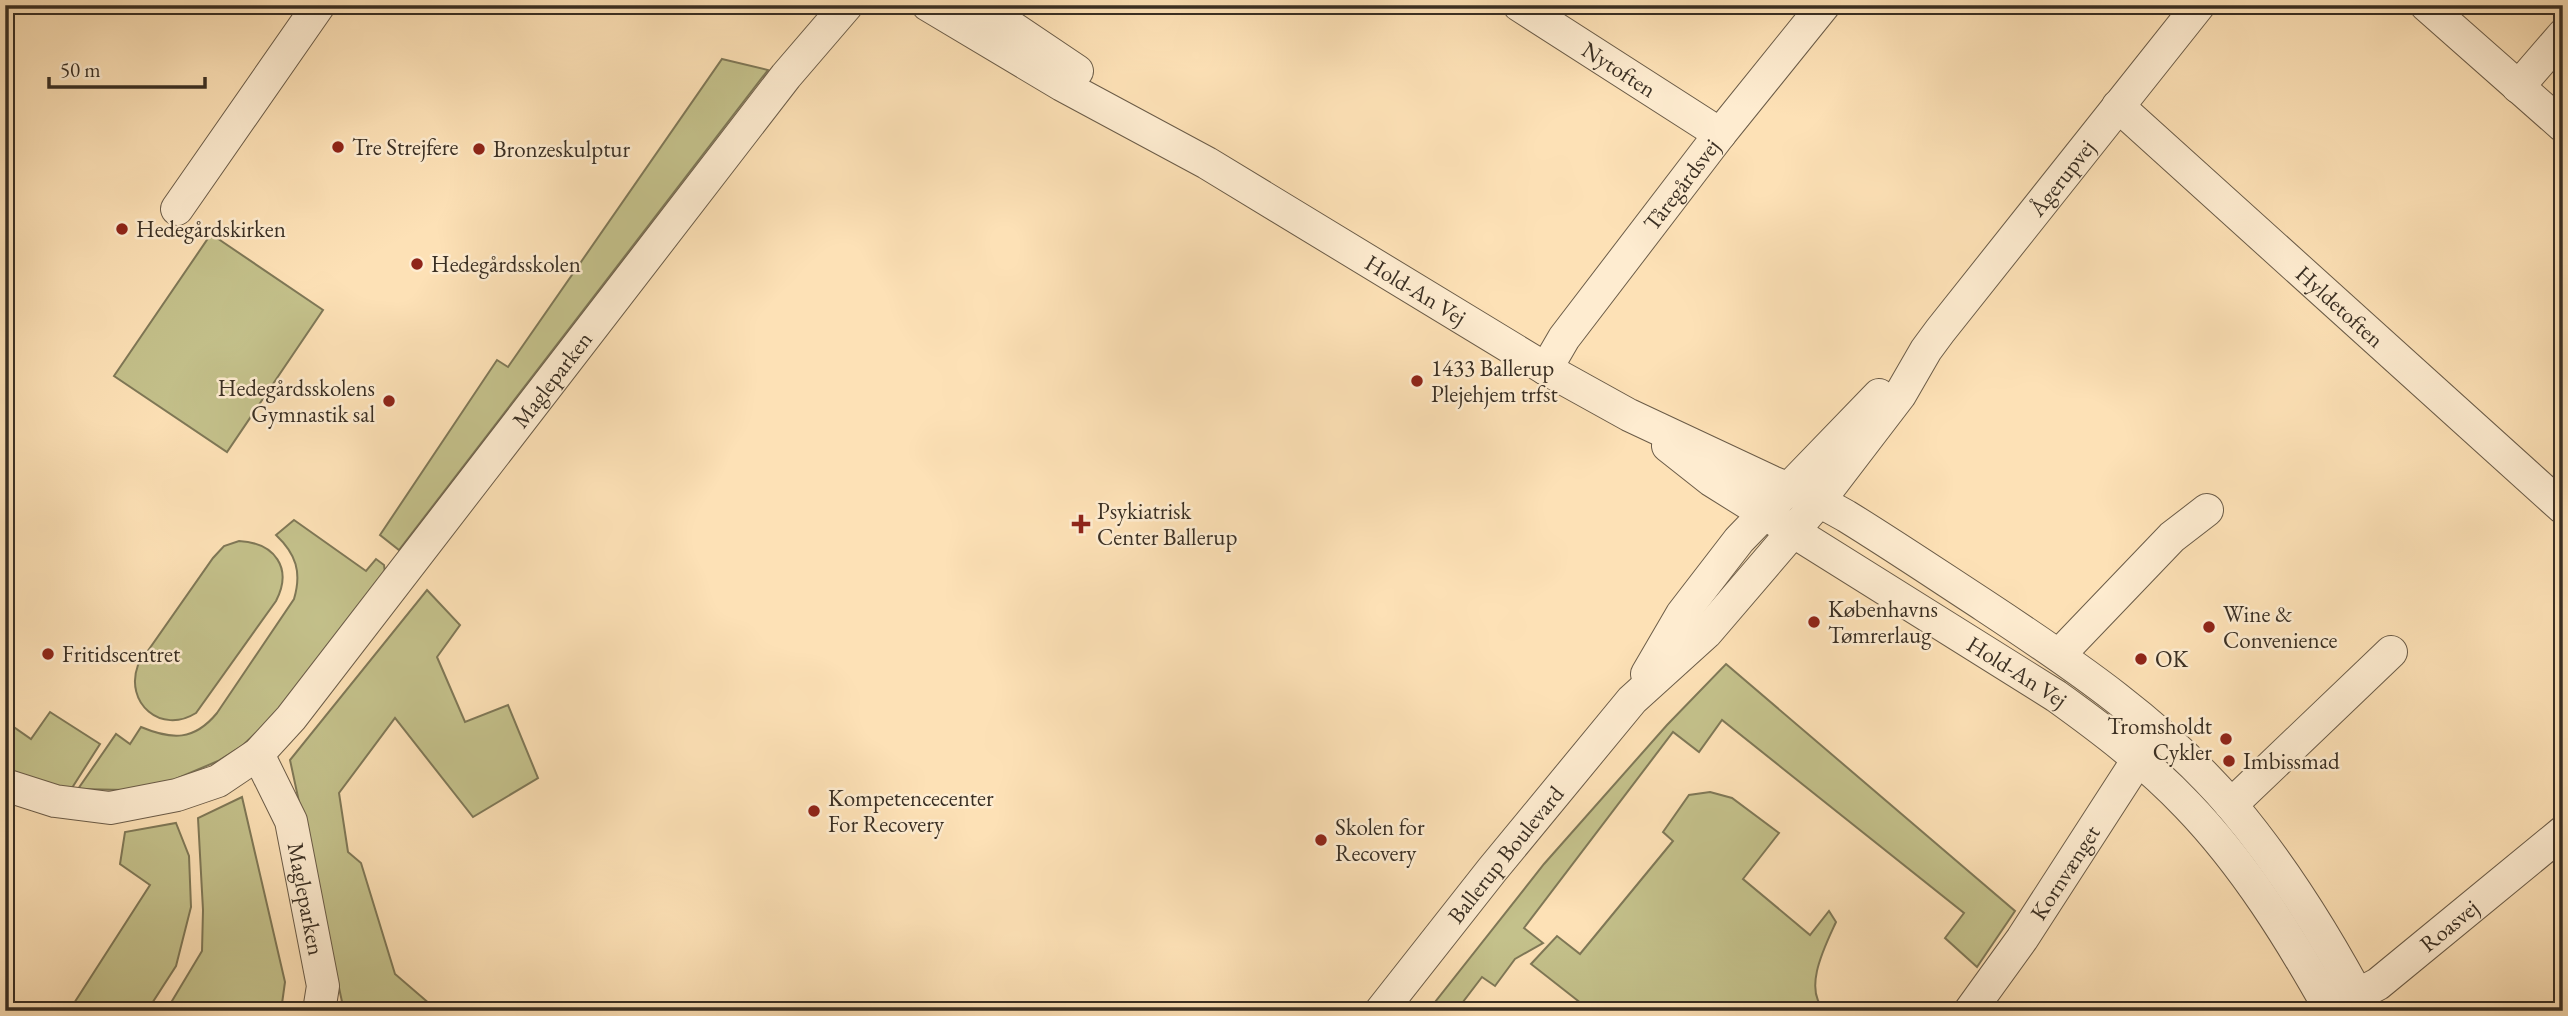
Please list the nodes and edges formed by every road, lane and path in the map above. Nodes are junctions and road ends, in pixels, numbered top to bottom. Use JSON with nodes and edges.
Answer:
{"nodes":[{"id":1,"x":319,"y":5,"type":"edge"},
{"id":2,"x":847,"y":5,"type":"edge"},
{"id":3,"x":928,"y":5,"type":"edge"},
{"id":4,"x":979,"y":5,"type":"edge"},
{"id":5,"x":1519,"y":5,"type":"edge"},
{"id":6,"x":1824,"y":5,"type":"edge"},
{"id":7,"x":2199,"y":5,"type":"edge"},
{"id":8,"x":2426,"y":5,"type":"edge"},
{"id":9,"x":2563,"y":35,"type":"edge"},
{"id":10,"x":2518,"y":87,"type":"junction"},
{"id":11,"x":2118,"y":106,"type":"junction"},
{"id":12,"x":2563,"y":126,"type":"edge"},
{"id":13,"x":1720,"y":134,"type":"junction"},
{"id":14,"x":1207,"y":163,"type":"junction"},
{"id":15,"x":177,"y":209,"type":"dead end"},
{"id":16,"x":1926,"y":350,"type":"junction"},
{"id":17,"x":1546,"y":369,"type":"junction"},
{"id":18,"x":1629,"y":415,"type":"junction"},
{"id":19,"x":1787,"y":489,"type":"junction"},
{"id":20,"x":2563,"y":508,"type":"edge"},
{"id":21,"x":2207,"y":510,"type":"dead end"},
{"id":22,"x":1765,"y":513,"type":"junction"},
{"id":23,"x":1806,"y":515,"type":"junction"},
{"id":24,"x":2053,"y":651,"type":"junction"},
{"id":25,"x":2390,"y":652,"type":"dead end"},
{"id":26,"x":1632,"y":700,"type":"junction"},
{"id":27,"x":2156,"y":730,"type":"junction"},
{"id":28,"x":258,"y":754,"type":"junction"},
{"id":29,"x":2139,"y":760,"type":"junction"},
{"id":30,"x":5,"y":785,"type":"edge"},
{"id":31,"x":2231,"y":805,"type":"junction"},
{"id":32,"x":2563,"y":832,"type":"edge"},
{"id":33,"x":2362,"y":1003,"type":"edge"},
{"id":34,"x":2330,"y":1010,"type":"edge"},
{"id":35,"x":319,"y":1011,"type":"edge"},
{"id":36,"x":1381,"y":1011,"type":"edge"},
{"id":37,"x":1970,"y":1011,"type":"edge"}],
"edges":[{"from":1,"to":15,"type":"street"},
{"from":2,"to":28,"type":"street","name":"Magleparken"},
{"from":3,"to":14,"type":"street","name":"Hold-An Vej"},
{"from":4,"to":14,"type":"street","name":"Hold-An Vej"},
{"from":5,"to":13,"type":"street","name":"Nytoften"},
{"from":6,"to":13,"type":"street","name":"Tåregårdsvej"},
{"from":7,"to":11,"type":"street","name":"Ågerupvej"},
{"from":8,"to":10,"type":"street"},
{"from":9,"to":10,"type":"street"},
{"from":10,"to":12,"type":"street"},
{"from":11,"to":16,"type":"street","name":"Ågerupvej"},
{"from":11,"to":20,"type":"street","name":"Hyldetoften"},
{"from":13,"to":17,"type":"street","name":"Tåregårdsvej"},
{"from":14,"to":17,"type":"street","name":"Hold-An Vej"},
{"from":16,"to":19,"type":"street","name":"Ågerupvej"},
{"from":16,"to":23,"type":"street","name":"Ågerupvej"},
{"from":17,"to":18,"type":"street","name":"Hold-An Vej"},
{"from":18,"to":19,"type":"street","name":"Hold-An Vej"},
{"from":18,"to":22,"type":"street","name":"Hold-An Vej"},
{"from":19,"to":22,"type":"street","name":"Ågerupvej"},
{"from":19,"to":23,"type":"street","name":"Hold-An Vej"},
{"from":21,"to":24,"type":"street","name":"Hold-An Vej"},
{"from":22,"to":23,"type":"street","name":"Hold-An Vej"},
{"from":22,"to":26,"type":"street","name":"Ballerup Boulevard"},
{"from":23,"to":24,"type":"street","name":"Hold-An Vej"},
{"from":23,"to":26,"type":"street","name":"Ballerup Boulevard"},
{"from":23,"to":29,"type":"street","name":"Hold-An Vej"},
{"from":24,"to":27,"type":"street","name":"Hold-An Vej"},
{"from":25,"to":31,"type":"street"},
{"from":26,"to":36,"type":"street","name":"Ballerup Boulevard"},
{"from":27,"to":29,"type":"street","name":"Kornvænget"},
{"from":27,"to":31,"type":"street","name":"Hold-An Vej"},
{"from":28,"to":30,"type":"street","name":"Magleparken"},
{"from":28,"to":35,"type":"street","name":"Magleparken"},
{"from":29,"to":34,"type":"street","name":"Hold-An Vej"},
{"from":29,"to":37,"type":"street","name":"Kornvænget"},
{"from":31,"to":33,"type":"street","name":"Hold-An Vej"},
{"from":32,"to":33,"type":"street","name":"Roasvej"},
{"from":33,"to":34,"type":"street","name":"Roasvej"}]}
